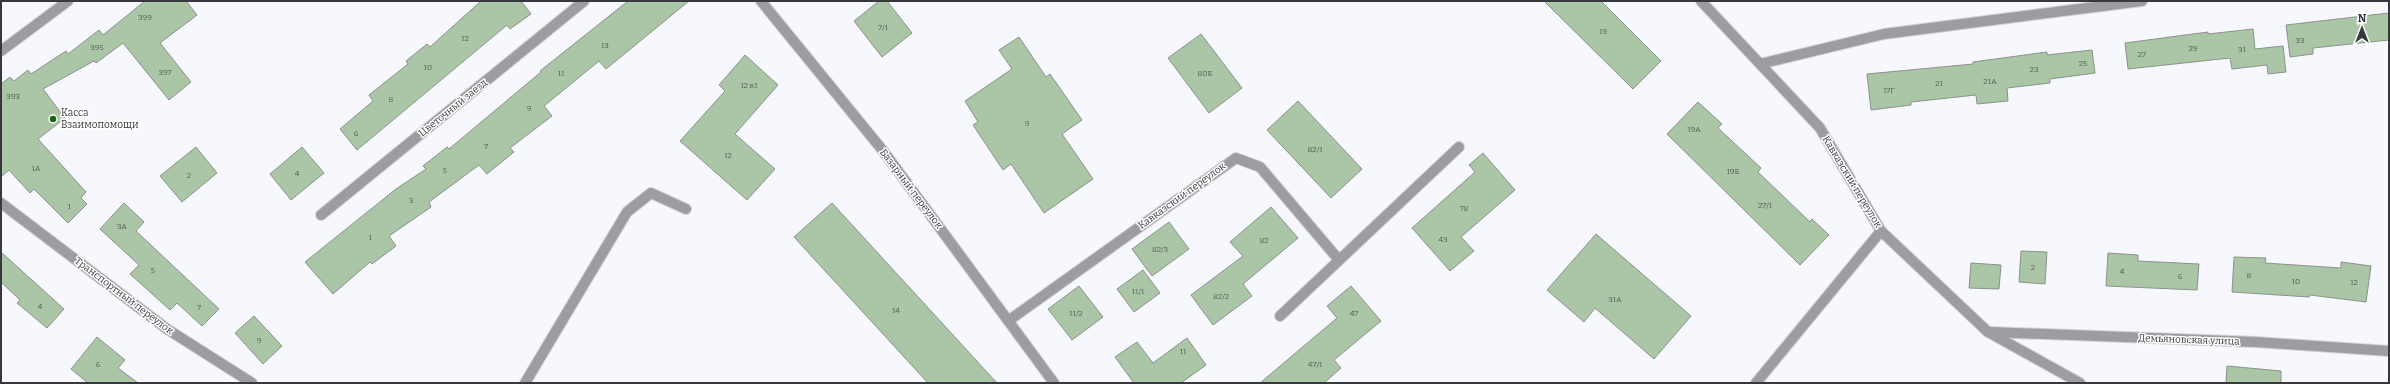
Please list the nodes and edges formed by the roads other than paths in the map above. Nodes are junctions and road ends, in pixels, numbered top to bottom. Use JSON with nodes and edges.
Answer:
{"nodes":[{"id":1,"x":68,"y":1,"type":"edge"},
{"id":2,"x":584,"y":1,"type":"edge"},
{"id":3,"x":761,"y":1,"type":"edge"},
{"id":4,"x":1701,"y":1,"type":"edge"},
{"id":5,"x":2142,"y":1,"type":"edge"},
{"id":6,"x":1,"y":51,"type":"edge"},
{"id":7,"x":1760,"y":64,"type":"junction"},
{"id":8,"x":1459,"y":147,"type":"dead end"},
{"id":9,"x":1,"y":203,"type":"edge"},
{"id":10,"x":686,"y":209,"type":"dead end"},
{"id":11,"x":321,"y":215,"type":"dead end"},
{"id":12,"x":1881,"y":231,"type":"junction"},
{"id":13,"x":1339,"y":260,"type":"junction"},
{"id":14,"x":1280,"y":316,"type":"dead end"},
{"id":15,"x":1008,"y":321,"type":"junction"},
{"id":16,"x":1988,"y":332,"type":"junction"},
{"id":17,"x":2389,"y":351,"type":"edge"},
{"id":18,"x":252,"y":383,"type":"edge"},
{"id":19,"x":525,"y":383,"type":"edge"},
{"id":20,"x":1054,"y":383,"type":"edge"},
{"id":21,"x":1756,"y":383,"type":"edge"},
{"id":22,"x":2080,"y":383,"type":"edge"}],
"edges":[{"from":1,"to":6,"type":"street"},
{"from":2,"to":11,"type":"street","name":"Цветочный заезд"},
{"from":3,"to":15,"type":"street","name":"Базарный переулок"},
{"from":4,"to":7,"type":"street","name":"Кавказский переулок"},
{"from":5,"to":7,"type":"street"},
{"from":7,"to":12,"type":"street","name":"Кавказский переулок"},
{"from":8,"to":13,"type":"street"},
{"from":9,"to":18,"type":"street","name":"Транспортный переулок"},
{"from":10,"to":19,"type":"street"},
{"from":12,"to":16,"type":"street","name":"Кавказский переулок"},
{"from":12,"to":21,"type":"street"},
{"from":13,"to":14,"type":"street"},
{"from":13,"to":15,"type":"street","name":"Кавказский переулок"},
{"from":15,"to":20,"type":"street","name":"Базарный переулок"},
{"from":16,"to":17,"type":"street","name":"Демьяновская улица"},
{"from":16,"to":22,"type":"street","name":"Кавказский переулок"}]}
